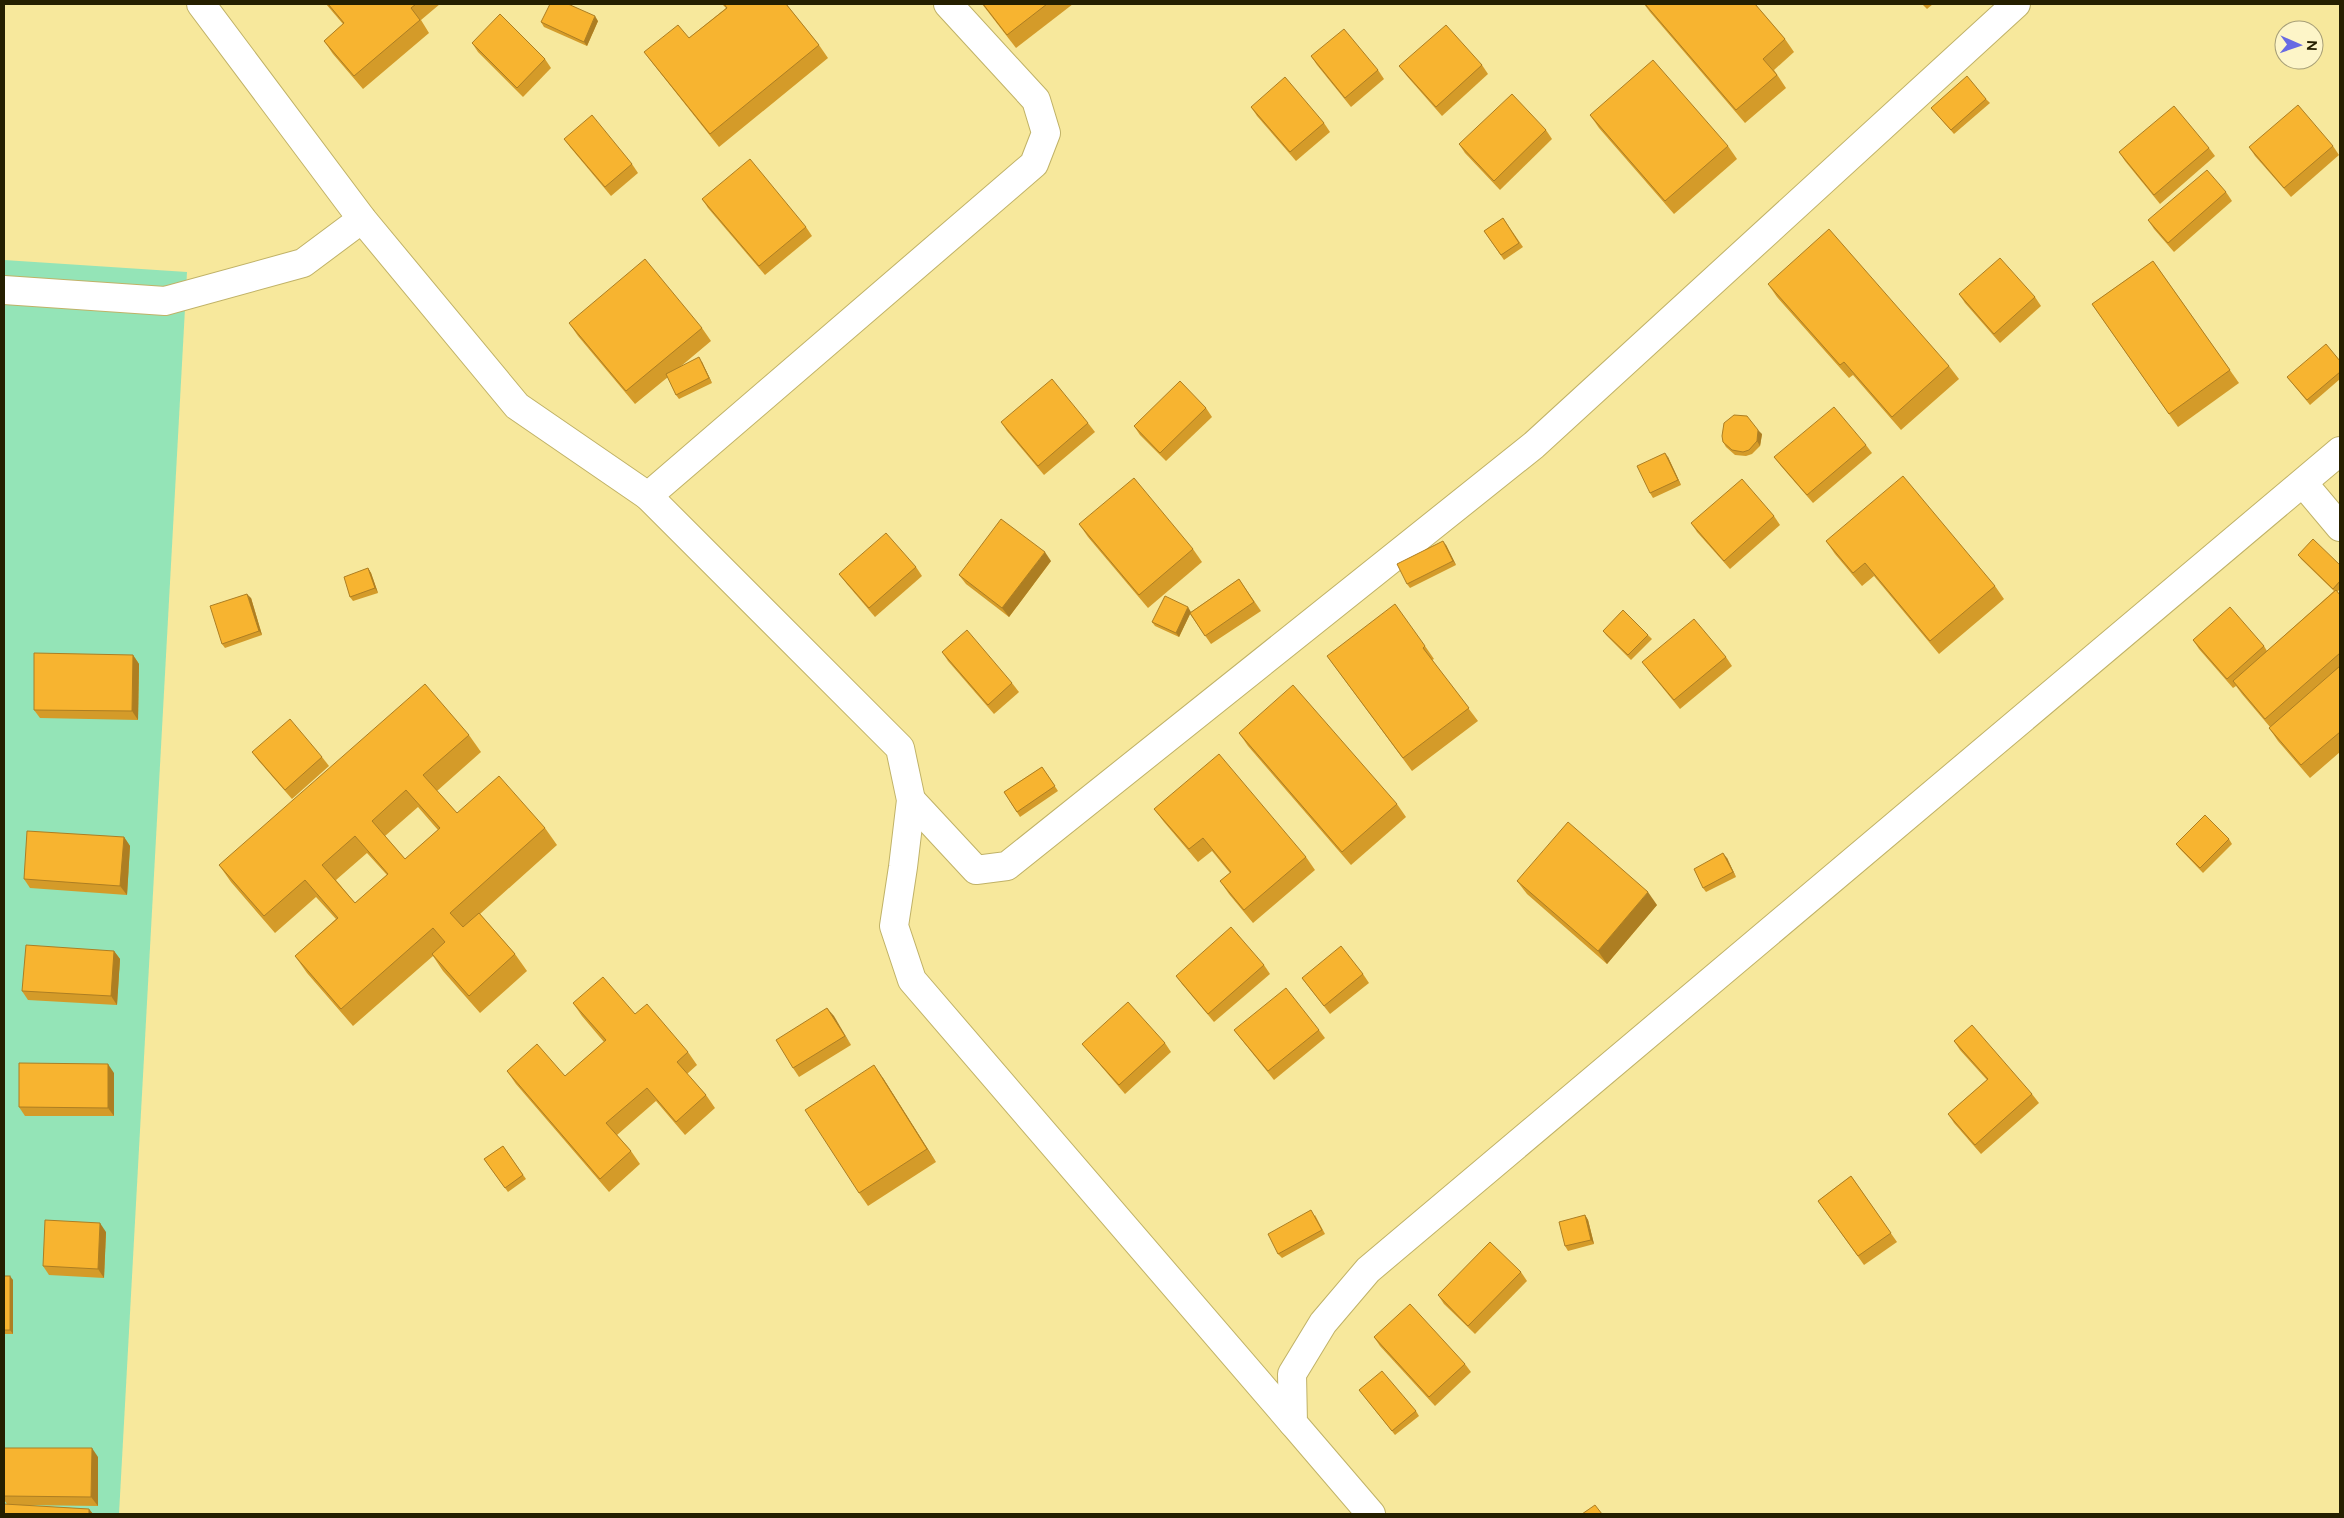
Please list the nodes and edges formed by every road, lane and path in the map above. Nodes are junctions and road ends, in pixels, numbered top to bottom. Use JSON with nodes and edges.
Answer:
{"nodes":[{"id":1,"x":201,"y":4,"type":"edge"},
{"id":2,"x":948,"y":4,"type":"edge"},
{"id":3,"x":2016,"y":4,"type":"edge"},
{"id":4,"x":362,"y":219,"type":"junction"},
{"id":5,"x":4,"y":290,"type":"edge"},
{"id":6,"x":2340,"y":451,"type":"edge"},
{"id":7,"x":2303,"y":483,"type":"junction"},
{"id":8,"x":648,"y":496,"type":"junction"},
{"id":9,"x":2340,"y":527,"type":"edge"},
{"id":10,"x":911,"y":800,"type":"junction"},
{"id":11,"x":1294,"y":1423,"type":"junction"},
{"id":12,"x":1372,"y":1514,"type":"edge"}],
"edges":[{"from":1,"to":4,"type":"street"},
{"from":2,"to":8,"type":"street"},
{"from":3,"to":10,"type":"street"},
{"from":4,"to":5,"type":"street"},
{"from":4,"to":8,"type":"street"},
{"from":6,"to":7,"type":"street"},
{"from":7,"to":9,"type":"street"},
{"from":7,"to":11,"type":"street"},
{"from":8,"to":10,"type":"street"},
{"from":10,"to":11,"type":"street"},
{"from":11,"to":12,"type":"street"}]}
